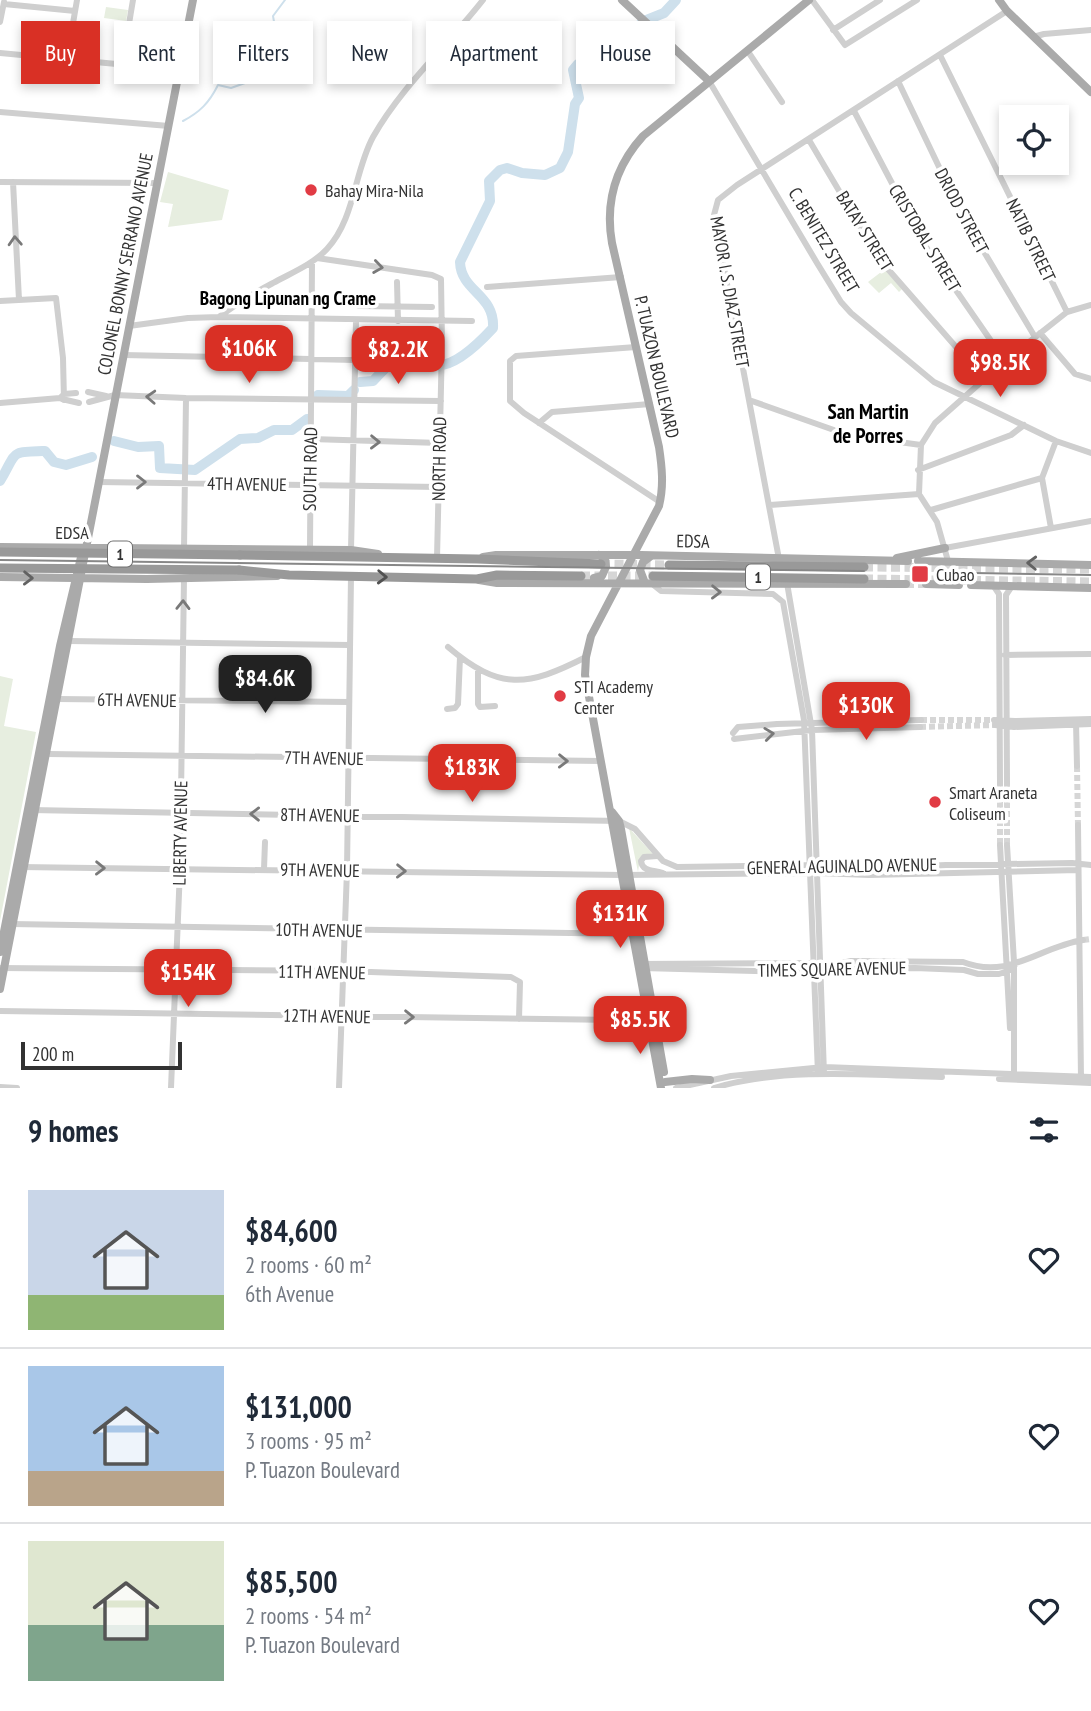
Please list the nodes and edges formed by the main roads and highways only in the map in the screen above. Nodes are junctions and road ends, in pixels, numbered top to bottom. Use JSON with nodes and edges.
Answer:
{"nodes":[{"id":1,"x":193,"y":0,"type":"edge"},
{"id":2,"x":622,"y":0,"type":"edge"},
{"id":3,"x":811,"y":0,"type":"edge"},
{"id":4,"x":999,"y":0,"type":"edge"},
{"id":5,"x":709,"y":77,"type":"junction"},
{"id":6,"x":1091,"y":92,"type":"edge"},
{"id":7,"x":85,"y":548,"type":"junction"},
{"id":8,"x":945,"y":548,"type":"road end"},
{"id":9,"x":111,"y":549,"type":"junction"},
{"id":10,"x":149,"y":549,"type":"junction"},
{"id":11,"x":0,"y":550,"type":"edge"},
{"id":12,"x":633,"y":555,"type":"junction"},
{"id":13,"x":654,"y":555,"type":"junction"},
{"id":14,"x":395,"y":557,"type":"junction"},
{"id":15,"x":600,"y":560,"type":"junction"},
{"id":16,"x":891,"y":560,"type":"junction"},
{"id":17,"x":908,"y":561,"type":"dead end"},
{"id":18,"x":918,"y":561,"type":"dead end"},
{"id":19,"x":669,"y":565,"type":"tunnel mouth"},
{"id":20,"x":1091,"y":565,"type":"edge"},
{"id":21,"x":864,"y":567,"type":"tunnel mouth"},
{"id":22,"x":0,"y":568,"type":"edge"},
{"id":23,"x":289,"y":575,"type":"junction"},
{"id":24,"x":0,"y":577,"type":"edge"},
{"id":25,"x":59,"y":578,"type":"junction"},
{"id":26,"x":78,"y":578,"type":"junction"},
{"id":27,"x":111,"y":578,"type":"junction"},
{"id":28,"x":147,"y":579,"type":"junction"},
{"id":29,"x":581,"y":579,"type":"junction"},
{"id":30,"x":864,"y":579,"type":"tunnel mouth"},
{"id":31,"x":649,"y":581,"type":"junction"},
{"id":32,"x":603,"y":583,"type":"junction"},
{"id":33,"x":618,"y":583,"type":"junction"},
{"id":34,"x":906,"y":584,"type":"tunnel mouth"},
{"id":35,"x":926,"y":584,"type":"tunnel mouth"},
{"id":36,"x":959,"y":585,"type":"dead end"},
{"id":37,"x":971,"y":585,"type":"dead end"},
{"id":38,"x":1091,"y":588,"type":"edge"},
{"id":39,"x":72,"y":589,"type":"junction"},
{"id":40,"x":612,"y":595,"type":"junction"},
{"id":41,"x":54,"y":699,"type":"junction"},
{"id":42,"x":32,"y":811,"type":"junction"},
{"id":43,"x":626,"y":875,"type":"junction"},
{"id":44,"x":9,"y":924,"type":"junction"},
{"id":45,"x":0,"y":952,"type":"edge"},
{"id":46,"x":642,"y":966,"type":"junction"},
{"id":47,"x":2,"y":968,"type":"edge"},
{"id":48,"x":0,"y":989,"type":"edge"},
{"id":49,"x":712,"y":1084,"type":"edge"},
{"id":50,"x":665,"y":1086,"type":"edge"}],
"edges":[{"from":1,"to":7,"type":"main road","name":"COLONEL BONNY SERRANO AVENUE"},
{"from":2,"to":5,"type":"main road","name":"C. BENITEZ STREET"},
{"from":3,"to":5,"type":"main road","name":"P. TUAZON BOULEVARD"},
{"from":4,"to":6,"type":"main road"},
{"from":5,"to":12,"type":"main road","name":"P. TUAZON BOULEVARD"},
{"from":7,"to":9,"type":"main road","name":"EDSA","number":"1"},
{"from":7,"to":11,"type":"main road","name":"EDSA","number":"1"},
{"from":7,"to":26,"type":"main road","name":"COLONEL BONNY SERRANO AVENUE"},
{"from":8,"to":16,"type":"main road"},
{"from":9,"to":10,"type":"main road","name":"EDSA","number":"1"},
{"from":9,"to":27,"type":"main road"},
{"from":10,"to":14,"type":"main road","name":"EDSA","number":"1"},
{"from":10,"to":28,"type":"main road"},
{"from":11,"to":14,"type":"highway","name":"EDSA","number":"1","bridge":true},
{"from":12,"to":13,"type":"main road","name":"EDSA","number":"1"},
{"from":12,"to":15,"type":"main road","name":"EDSA","number":"1"},
{"from":12,"to":33,"type":"main road","name":"P. TUAZON BOULEVARD"},
{"from":13,"to":16,"type":"main road","name":"EDSA","number":"1"},
{"from":13,"to":31,"type":"main road"},
{"from":14,"to":15,"type":"highway","name":"EDSA","number":"1"},
{"from":15,"to":29,"type":"main road"},
{"from":16,"to":17,"type":"main road","name":"EDSA","number":"1"},
{"from":20,"to":18,"type":"main road","one_way":true},
{"from":19,"to":21,"type":"highway","name":"EDSA","number":"1"},
{"from":22,"to":23,"type":"highway","name":"EDSA","number":"1","bridge":true},
{"from":23,"to":28,"type":"main road","name":"EDSA","number":"1"},
{"from":23,"to":29,"type":"highway","name":"EDSA","number":"1","one_way":true},
{"from":24,"to":25,"type":"main road","name":"EDSA","number":"1","one_way":true},
{"from":25,"to":26,"type":"main road","name":"EDSA","number":"1"},
{"from":25,"to":39,"type":"main road"},
{"from":26,"to":27,"type":"main road","name":"EDSA","number":"1"},
{"from":26,"to":39,"type":"main road","name":"COLONEL BONNY SERRANO AVENUE"},
{"from":26,"to":41,"type":"main road","name":"COLONEL BONNY SERRANO AVENUE"},
{"from":27,"to":28,"type":"main road","name":"EDSA","number":"1"},
{"from":29,"to":32,"type":"main road","name":"EDSA","number":"1"},
{"from":30,"to":31,"type":"highway","name":"EDSA","number":"1"},
{"from":31,"to":33,"type":"main road","name":"EDSA","number":"1"},
{"from":31,"to":34,"type":"main road","name":"EDSA","number":"1"},
{"from":32,"to":33,"type":"main road","name":"EDSA","number":"1"},
{"from":32,"to":40,"type":"main road"},
{"from":33,"to":40,"type":"main road","name":"P. TUAZON BOULEVARD"},
{"from":35,"to":36,"type":"main road"},
{"from":37,"to":38,"type":"main road"},
{"from":39,"to":41,"type":"main road","name":"COLONEL BONNY SERRANO AVENUE"},
{"from":40,"to":43,"type":"main road","name":"P. TUAZON BOULEVARD"},
{"from":41,"to":42,"type":"main road","name":"COLONEL BONNY SERRANO AVENUE"},
{"from":41,"to":42,"type":"main road","name":"COLONEL BONNY SERRANO AVENUE"},
{"from":42,"to":44,"type":"main road","name":"COLONEL BONNY SERRANO AVENUE"},
{"from":43,"to":46,"type":"main road","name":"P. TUAZON BOULEVARD"},
{"from":43,"to":46,"type":"main road","name":"P. TUAZON BOULEVARD"},
{"from":44,"to":45,"type":"main road","name":"COLONEL BONNY SERRANO AVENUE"},
{"from":44,"to":47,"type":"main road","name":"COLONEL BONNY SERRANO AVENUE"},
{"from":46,"to":50,"type":"main road","name":"P. TUAZON BOULEVARD"},
{"from":47,"to":48,"type":"main road","name":"COLONEL BONNY SERRANO AVENUE"},
{"from":49,"to":50,"type":"main road"}]}
